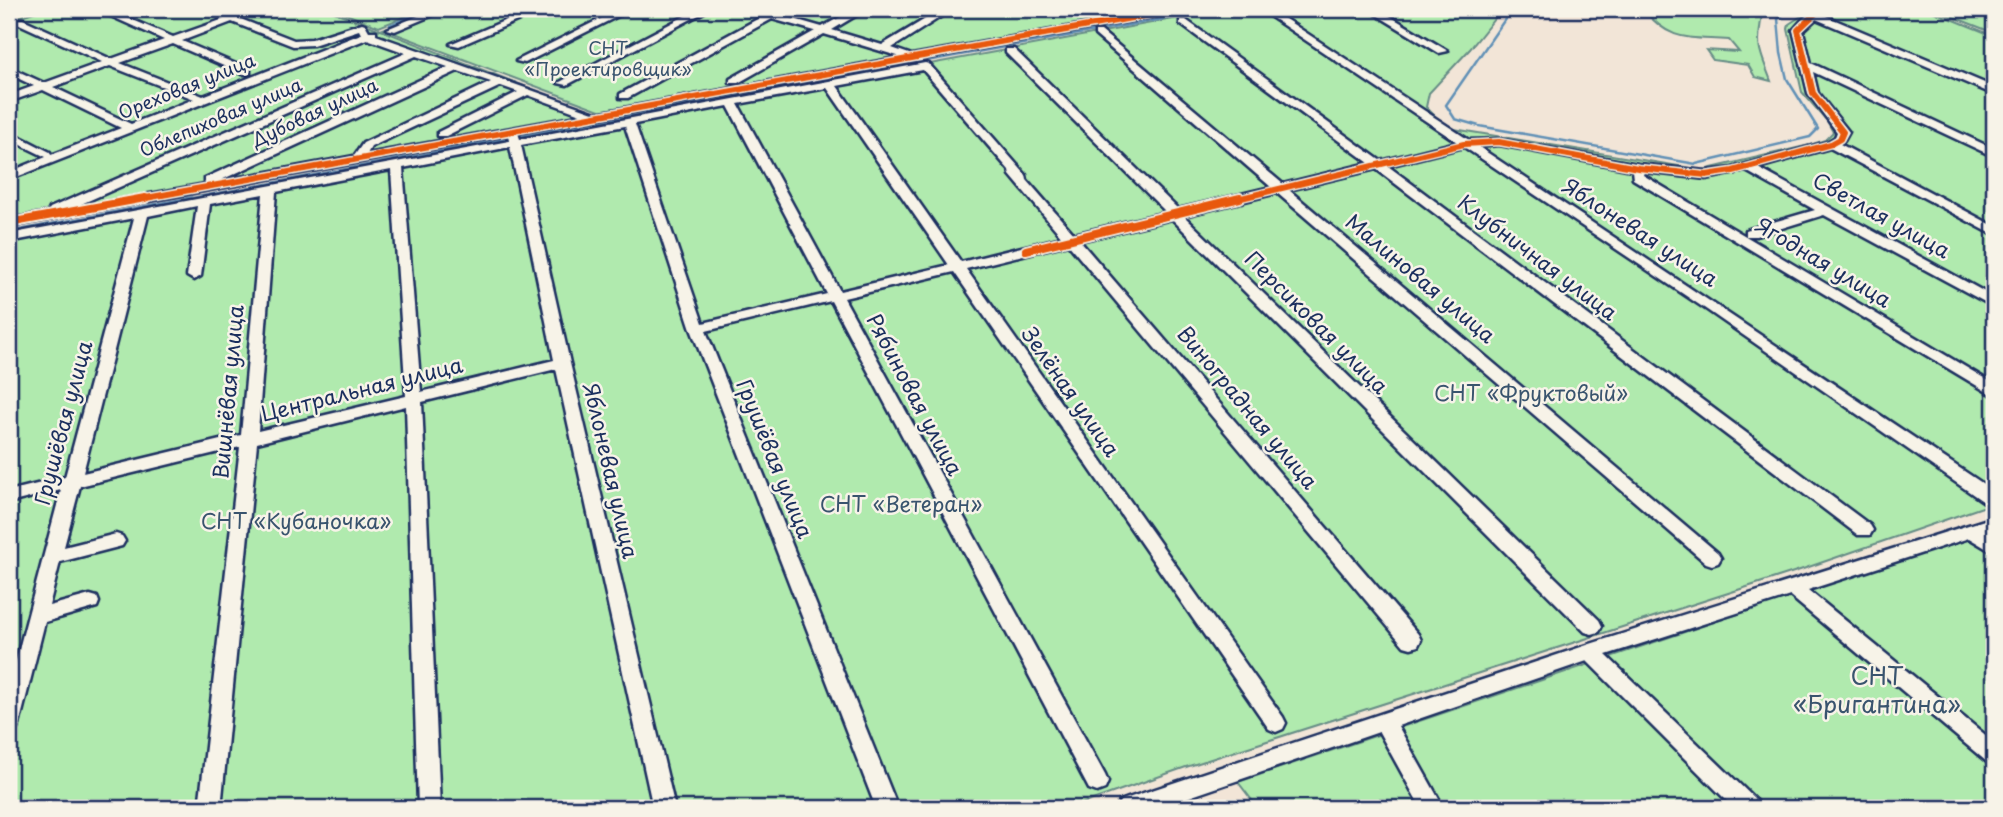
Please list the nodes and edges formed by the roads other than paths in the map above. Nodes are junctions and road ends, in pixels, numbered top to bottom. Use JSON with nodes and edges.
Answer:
{"nodes":[{"id":1,"x":100,"y":9,"type":"edge"},
{"id":2,"x":207,"y":9,"type":"edge"},
{"id":3,"x":443,"y":9,"type":"edge"},
{"id":4,"x":540,"y":9,"type":"edge"},
{"id":5,"x":627,"y":9,"type":"edge"},
{"id":6,"x":705,"y":9,"type":"edge"},
{"id":7,"x":750,"y":9,"type":"edge"},
{"id":8,"x":783,"y":9,"type":"edge"},
{"id":9,"x":862,"y":9,"type":"edge"},
{"id":10,"x":948,"y":9,"type":"edge"},
{"id":11,"x":1264,"y":9,"type":"edge"},
{"id":12,"x":1372,"y":9,"type":"edge"},
{"id":13,"x":1817,"y":11,"type":"edge"},
{"id":14,"x":772,"y":15,"type":"junction"},
{"id":15,"x":1182,"y":15,"type":"edge"},
{"id":16,"x":233,"y":19,"type":"junction"},
{"id":17,"x":20,"y":21,"type":"dead end"},
{"id":18,"x":392,"y":29,"type":"dead end"},
{"id":19,"x":379,"y":31,"type":"dead end"},
{"id":20,"x":823,"y":31,"type":"junction"},
{"id":21,"x":1098,"y":33,"type":"dead end"},
{"id":22,"x":366,"y":35,"type":"junction"},
{"id":23,"x":173,"y":39,"type":"junction"},
{"id":24,"x":456,"y":44,"type":"dead end"},
{"id":25,"x":883,"y":48,"type":"junction"},
{"id":26,"x":1010,"y":51,"type":"dead end"},
{"id":27,"x":1443,"y":51,"type":"dead end"},
{"id":28,"x":415,"y":53,"type":"junction"},
{"id":29,"x":913,"y":57,"type":"junction"},
{"id":30,"x":521,"y":61,"type":"dead end"},
{"id":31,"x":111,"y":62,"type":"junction"},
{"id":32,"x":1805,"y":64,"type":"junction"},
{"id":33,"x":925,"y":66,"type":"junction"},
{"id":34,"x":458,"y":67,"type":"junction"},
{"id":35,"x":9,"y":70,"type":"edge"},
{"id":36,"x":246,"y":72,"type":"dead end"},
{"id":37,"x":500,"y":82,"type":"junction"},
{"id":38,"x":734,"y":82,"type":"dead end"},
{"id":39,"x":780,"y":82,"type":"junction"},
{"id":40,"x":563,"y":83,"type":"dead end"},
{"id":41,"x":830,"y":84,"type":"junction"},
{"id":42,"x":43,"y":87,"type":"junction"},
{"id":43,"x":1994,"y":91,"type":"edge"},
{"id":44,"x":526,"y":92,"type":"junction"},
{"id":45,"x":768,"y":95,"type":"junction"},
{"id":46,"x":624,"y":96,"type":"dead end"},
{"id":47,"x":198,"y":97,"type":"dead end"},
{"id":48,"x":9,"y":99,"type":"edge"},
{"id":49,"x":732,"y":103,"type":"junction"},
{"id":50,"x":594,"y":115,"type":"junction"},
{"id":51,"x":629,"y":122,"type":"junction"},
{"id":52,"x":128,"y":127,"type":"dead end"},
{"id":53,"x":9,"y":134,"type":"edge"},
{"id":54,"x":442,"y":134,"type":"dead end"},
{"id":55,"x":514,"y":137,"type":"junction"},
{"id":56,"x":1464,"y":144,"type":"junction"},
{"id":57,"x":1831,"y":144,"type":"junction"},
{"id":58,"x":1994,"y":153,"type":"edge"},
{"id":59,"x":46,"y":154,"type":"dead end"},
{"id":60,"x":358,"y":159,"type":"junction"},
{"id":61,"x":1379,"y":164,"type":"junction"},
{"id":62,"x":397,"y":166,"type":"junction"},
{"id":63,"x":1747,"y":167,"type":"junction"},
{"id":64,"x":1638,"y":168,"type":"junction"},
{"id":65,"x":9,"y":176,"type":"edge"},
{"id":66,"x":1022,"y":178,"type":"dead end"},
{"id":67,"x":1278,"y":188,"type":"junction"},
{"id":68,"x":270,"y":189,"type":"junction"},
{"id":69,"x":186,"y":191,"type":"junction"},
{"id":70,"x":204,"y":202,"type":"junction"},
{"id":71,"x":1046,"y":205,"type":"dead end"},
{"id":72,"x":1826,"y":210,"type":"junction"},
{"id":73,"x":142,"y":213,"type":"junction"},
{"id":74,"x":1175,"y":213,"type":"junction"},
{"id":75,"x":42,"y":217,"type":"junction"},
{"id":76,"x":11,"y":226,"type":"edge"},
{"id":77,"x":1994,"y":231,"type":"edge"},
{"id":78,"x":1751,"y":233,"type":"dead end"},
{"id":79,"x":9,"y":238,"type":"edge"},
{"id":80,"x":1072,"y":238,"type":"junction"},
{"id":81,"x":957,"y":266,"type":"junction"},
{"id":82,"x":194,"y":276,"type":"dead end"},
{"id":83,"x":835,"y":295,"type":"junction"},
{"id":84,"x":1994,"y":303,"type":"edge"},
{"id":85,"x":698,"y":329,"type":"junction"},
{"id":86,"x":562,"y":363,"type":"junction"},
{"id":87,"x":1994,"y":391,"type":"edge"},
{"id":88,"x":414,"y":398,"type":"junction"},
{"id":89,"x":249,"y":439,"type":"junction"},
{"id":90,"x":72,"y":482,"type":"junction"},
{"id":91,"x":9,"y":497,"type":"edge"},
{"id":92,"x":1992,"y":497,"type":"edge"},
{"id":93,"x":1994,"y":523,"type":"edge"},
{"id":94,"x":1864,"y":530,"type":"dead end"},
{"id":95,"x":1971,"y":530,"type":"junction"},
{"id":96,"x":116,"y":541,"type":"dead end"},
{"id":97,"x":1994,"y":547,"type":"edge"},
{"id":98,"x":53,"y":557,"type":"junction"},
{"id":99,"x":1712,"y":558,"type":"dead end"},
{"id":100,"x":1792,"y":587,"type":"junction"},
{"id":101,"x":90,"y":602,"type":"dead end"},
{"id":102,"x":37,"y":617,"type":"junction"},
{"id":103,"x":1592,"y":626,"type":"dead end"},
{"id":104,"x":1413,"y":639,"type":"dead end"},
{"id":105,"x":1590,"y":652,"type":"junction"},
{"id":106,"x":1384,"y":721,"type":"junction"},
{"id":107,"x":1276,"y":723,"type":"dead end"},
{"id":108,"x":9,"y":725,"type":"edge"},
{"id":109,"x":1994,"y":755,"type":"edge"},
{"id":110,"x":1097,"y":782,"type":"dead end"},
{"id":111,"x":1137,"y":807,"type":"edge"},
{"id":112,"x":209,"y":808,"type":"edge"},
{"id":113,"x":429,"y":808,"type":"edge"},
{"id":114,"x":664,"y":808,"type":"edge"},
{"id":115,"x":887,"y":808,"type":"edge"},
{"id":116,"x":1433,"y":808,"type":"edge"},
{"id":117,"x":1749,"y":808,"type":"edge"}],
"edges":[{"from":1,"to":23,"type":"street"},
{"from":2,"to":16,"type":"street"},
{"from":3,"to":18,"type":"street"},
{"from":4,"to":24,"type":"street"},
{"from":5,"to":30,"type":"street"},
{"from":6,"to":40,"type":"street"},
{"from":7,"to":14,"type":"street"},
{"from":8,"to":14,"type":"street"},
{"from":9,"to":20,"type":"street"},
{"from":10,"to":25,"type":"street"},
{"from":11,"to":56,"type":"street","name":"Яблоневая улица"},
{"from":12,"to":27,"type":"street"},
{"from":13,"to":32,"type":"street"},
{"from":13,"to":43,"type":"street"},
{"from":14,"to":20,"type":"street"},
{"from":14,"to":46,"type":"street"},
{"from":15,"to":29,"type":"street"},
{"from":15,"to":61,"type":"street","name":"Клубничная улица"},
{"from":16,"to":22,"type":"street"},
{"from":16,"to":23,"type":"street"},
{"from":17,"to":31,"type":"street"},
{"from":19,"to":22,"type":"street","name":"Ореховая улица"},
{"from":20,"to":25,"type":"street"},
{"from":20,"to":38,"type":"street"},
{"from":21,"to":67,"type":"street","name":"Малиновая улица"},
{"from":22,"to":28,"type":"street"},
{"from":22,"to":65,"type":"street","name":"Ореховая улица"},
{"from":23,"to":31,"type":"street"},
{"from":23,"to":36,"type":"street"},
{"from":25,"to":29,"type":"street"},
{"from":26,"to":74,"type":"street","name":"Персиковая улица"},
{"from":28,"to":34,"type":"street"},
{"from":28,"to":75,"type":"street","name":"Облепиховая улица"},
{"from":29,"to":39,"type":"street"},
{"from":31,"to":42,"type":"street"},
{"from":31,"to":47,"type":"street"},
{"from":32,"to":57,"type":"street"},
{"from":32,"to":58,"type":"street"},
{"from":33,"to":41,"type":"street"},
{"from":33,"to":66,"type":"street"},
{"from":33,"to":80,"type":"street"},
{"from":34,"to":37,"type":"street"},
{"from":34,"to":69,"type":"street","name":"Дубовая улица"},
{"from":35,"to":42,"type":"street"},
{"from":37,"to":44,"type":"street"},
{"from":37,"to":60,"type":"street"},
{"from":39,"to":45,"type":"street"},
{"from":39,"to":50,"type":"street"},
{"from":41,"to":45,"type":"street"},
{"from":41,"to":81,"type":"street","name":"Зелёная улица"},
{"from":42,"to":48,"type":"street"},
{"from":42,"to":52,"type":"street"},
{"from":44,"to":50,"type":"street"},
{"from":44,"to":54,"type":"street"},
{"from":45,"to":49,"type":"street"},
{"from":49,"to":51,"type":"street"},
{"from":49,"to":83,"type":"street","name":"Рябиновая улица"},
{"from":50,"to":55,"type":"street"},
{"from":51,"to":55,"type":"street"},
{"from":51,"to":85,"type":"street","name":"Грушёвая улица"},
{"from":53,"to":59,"type":"street"},
{"from":55,"to":60,"type":"street"},
{"from":55,"to":62,"type":"street"},
{"from":55,"to":86,"type":"street","name":"Яблоневая улица"},
{"from":56,"to":61,"type":"street"},
{"from":56,"to":64,"type":"street"},
{"from":56,"to":92,"type":"street","name":"Яблоневая улица"},
{"from":57,"to":63,"type":"street"},
{"from":57,"to":77,"type":"street"},
{"from":60,"to":69,"type":"street"},
{"from":61,"to":67,"type":"street"},
{"from":61,"to":94,"type":"street","name":"Клубничная улица"},
{"from":62,"to":68,"type":"street"},
{"from":62,"to":88,"type":"street"},
{"from":63,"to":64,"type":"street"},
{"from":63,"to":72,"type":"street","name":"Светлая улица"},
{"from":64,"to":87,"type":"street","name":"Ягодная улица"},
{"from":67,"to":74,"type":"street"},
{"from":67,"to":99,"type":"street","name":"Малиновая улица"},
{"from":68,"to":70,"type":"street"},
{"from":68,"to":89,"type":"street","name":"Вишнёвая улица"},
{"from":69,"to":75,"type":"street"},
{"from":70,"to":73,"type":"street"},
{"from":70,"to":82,"type":"street"},
{"from":71,"to":80,"type":"street"},
{"from":72,"to":78,"type":"street"},
{"from":72,"to":84,"type":"street","name":"Светлая улица"},
{"from":73,"to":79,"type":"street"},
{"from":73,"to":90,"type":"street","name":"Грушёвая улица"},
{"from":74,"to":80,"type":"street"},
{"from":74,"to":103,"type":"street","name":"Персиковая улица"},
{"from":75,"to":76,"type":"street"},
{"from":80,"to":81,"type":"street"},
{"from":80,"to":104,"type":"street"},
{"from":81,"to":83,"type":"street"},
{"from":81,"to":107,"type":"street","name":"Зелёная улица"},
{"from":83,"to":85,"type":"street"},
{"from":83,"to":110,"type":"street","name":"Рябиновая улица"},
{"from":85,"to":115,"type":"street","name":"Грушёвая улица"},
{"from":86,"to":88,"type":"street","name":"Центральная улица"},
{"from":86,"to":114,"type":"street","name":"Яблоневая улица"},
{"from":88,"to":89,"type":"street","name":"Центральная улица"},
{"from":88,"to":113,"type":"street"},
{"from":89,"to":90,"type":"street","name":"Центральная улица"},
{"from":89,"to":112,"type":"street","name":"Вишнёвая улица"},
{"from":90,"to":91,"type":"street","name":"Центральная улица"},
{"from":90,"to":98,"type":"street","name":"Грушёвая улица"},
{"from":93,"to":95,"type":"street"},
{"from":95,"to":97,"type":"street"},
{"from":95,"to":100,"type":"street"},
{"from":96,"to":98,"type":"street"},
{"from":98,"to":102,"type":"street","name":"Грушёвая улица"},
{"from":100,"to":105,"type":"street"},
{"from":100,"to":109,"type":"street"},
{"from":101,"to":102,"type":"street"},
{"from":102,"to":108,"type":"street","name":"Грушёвая улица"},
{"from":105,"to":106,"type":"street"},
{"from":105,"to":117,"type":"street"},
{"from":106,"to":111,"type":"street"},
{"from":106,"to":116,"type":"street"}]}
